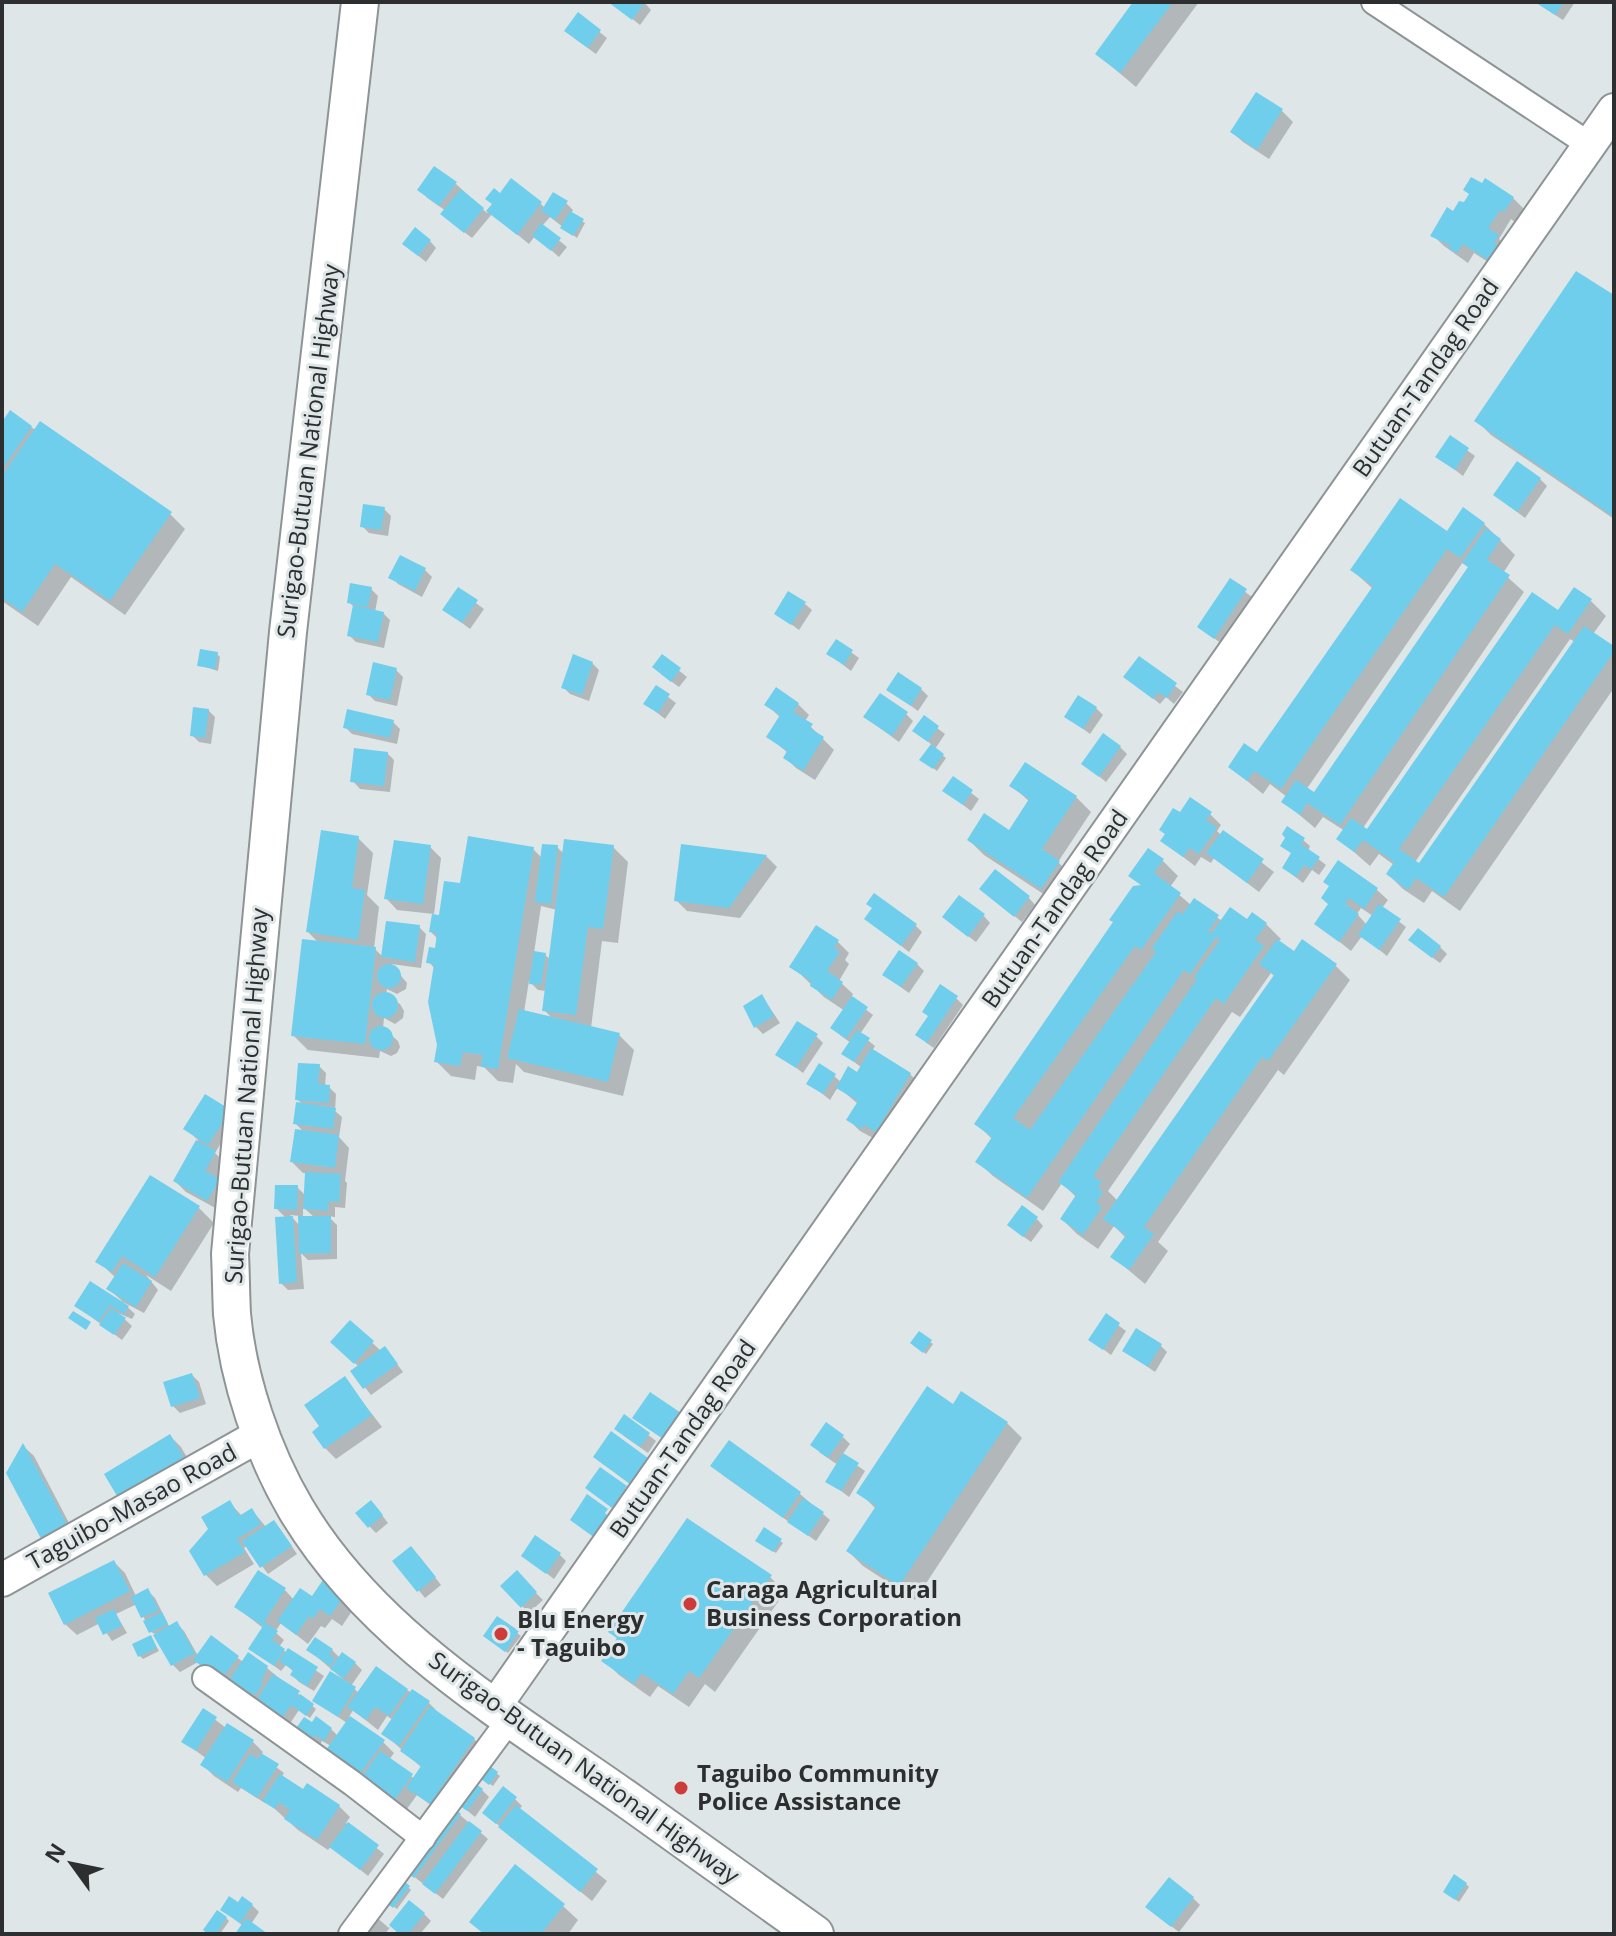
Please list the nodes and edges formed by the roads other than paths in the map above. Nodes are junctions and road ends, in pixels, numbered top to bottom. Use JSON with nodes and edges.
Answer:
{"nodes":[{"id":1,"x":360,"y":2,"type":"edge"},
{"id":2,"x":1374,"y":2,"type":"edge"},
{"id":3,"x":1614,"y":110,"type":"edge"},
{"id":4,"x":1590,"y":145,"type":"junction"},
{"id":5,"x":262,"y":1434,"type":"junction"},
{"id":6,"x":2,"y":1580,"type":"edge"},
{"id":7,"x":205,"y":1678,"type":"dead end"},
{"id":8,"x":502,"y":1713,"type":"junction"},
{"id":9,"x":423,"y":1838,"type":"junction"},
{"id":10,"x":351,"y":1934,"type":"edge"},
{"id":11,"x":815,"y":1934,"type":"edge"}],
"edges":[{"from":1,"to":5,"type":"highway","name":"Surigao-Butuan National Highway"},
{"from":2,"to":4,"type":"street"},
{"from":3,"to":4,"type":"main road","name":"Butuan-Tandag Road"},
{"from":4,"to":8,"type":"main road","name":"Butuan-Tandag Road"},
{"from":5,"to":6,"type":"main road","name":"Taguibo-Masao Road"},
{"from":5,"to":8,"type":"highway","name":"Surigao-Butuan National Highway"},
{"from":7,"to":9,"type":"street"},
{"from":8,"to":9,"type":"street"},
{"from":8,"to":11,"type":"highway","name":"Surigao-Butuan National Highway"},
{"from":9,"to":10,"type":"street"}]}
